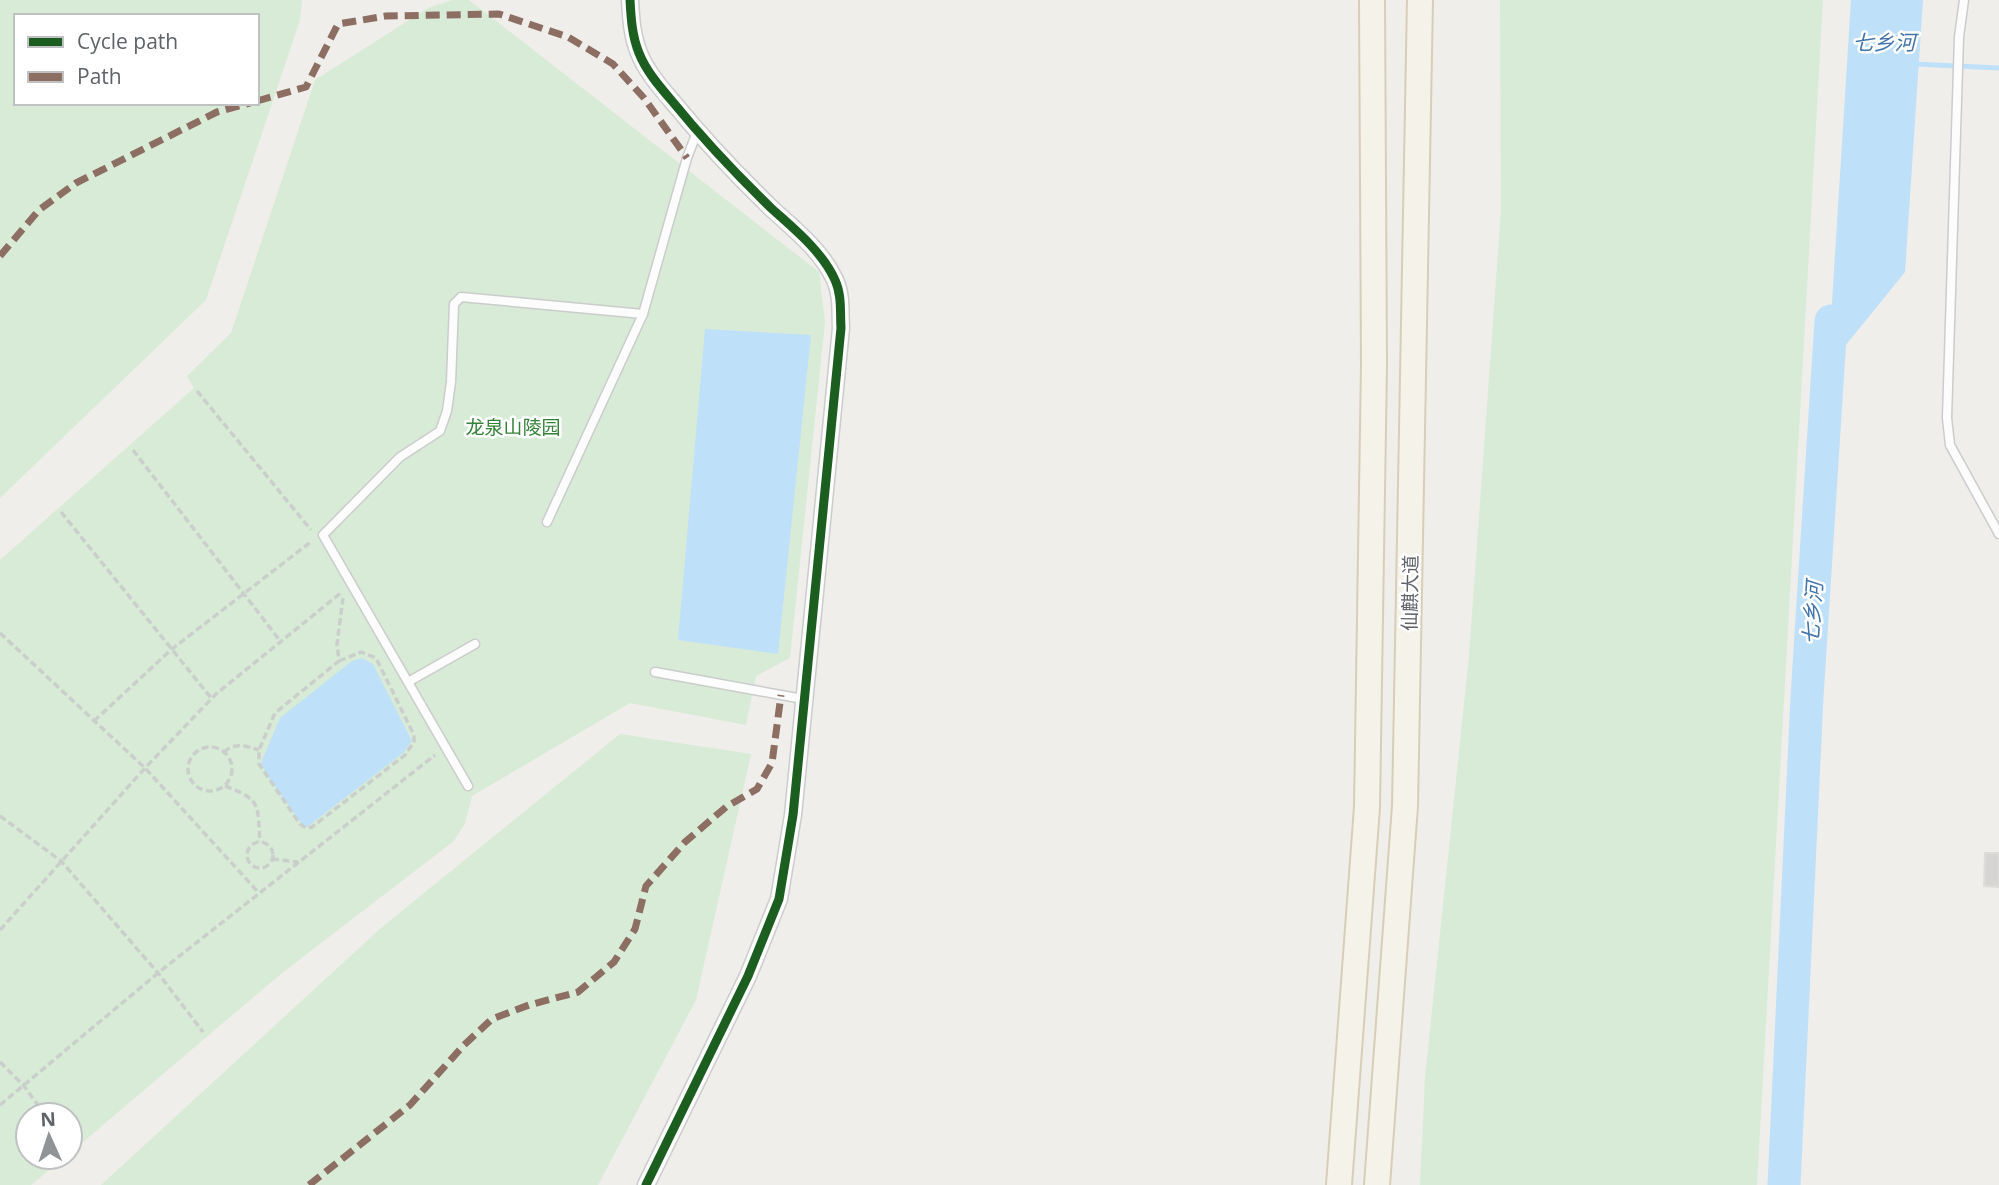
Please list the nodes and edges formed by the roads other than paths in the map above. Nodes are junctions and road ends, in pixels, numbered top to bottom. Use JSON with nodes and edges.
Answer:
{"nodes":[{"id":1,"x":630,"y":0,"type":"edge"},
{"id":2,"x":1372,"y":0,"type":"edge"},
{"id":3,"x":1420,"y":0,"type":"edge"},
{"id":4,"x":1964,"y":0,"type":"edge"},
{"id":5,"x":697,"y":132,"type":"junction"},
{"id":6,"x":643,"y":314,"type":"junction"},
{"id":7,"x":547,"y":522,"type":"dead end"},
{"id":8,"x":1999,"y":534,"type":"edge"},
{"id":9,"x":475,"y":644,"type":"dead end"},
{"id":10,"x":655,"y":672,"type":"dead end"},
{"id":11,"x":408,"y":682,"type":"junction"},
{"id":12,"x":803,"y":699,"type":"junction"},
{"id":13,"x":468,"y":786,"type":"dead end"},
{"id":14,"x":646,"y":1185,"type":"edge"},
{"id":15,"x":1339,"y":1185,"type":"edge"},
{"id":16,"x":1377,"y":1185,"type":"edge"}],
"edges":[{"from":1,"to":5,"type":"street"},
{"from":2,"to":15,"type":"main road","name":"仙麒大道"},
{"from":3,"to":16,"type":"main road","name":"仙麒大道"},
{"from":4,"to":8,"type":"lane"},
{"from":5,"to":6,"type":"lane"},
{"from":5,"to":12,"type":"street"},
{"from":6,"to":7,"type":"lane"},
{"from":6,"to":11,"type":"lane"},
{"from":9,"to":11,"type":"lane"},
{"from":10,"to":12,"type":"lane"},
{"from":11,"to":13,"type":"lane"},
{"from":12,"to":14,"type":"street"}]}
